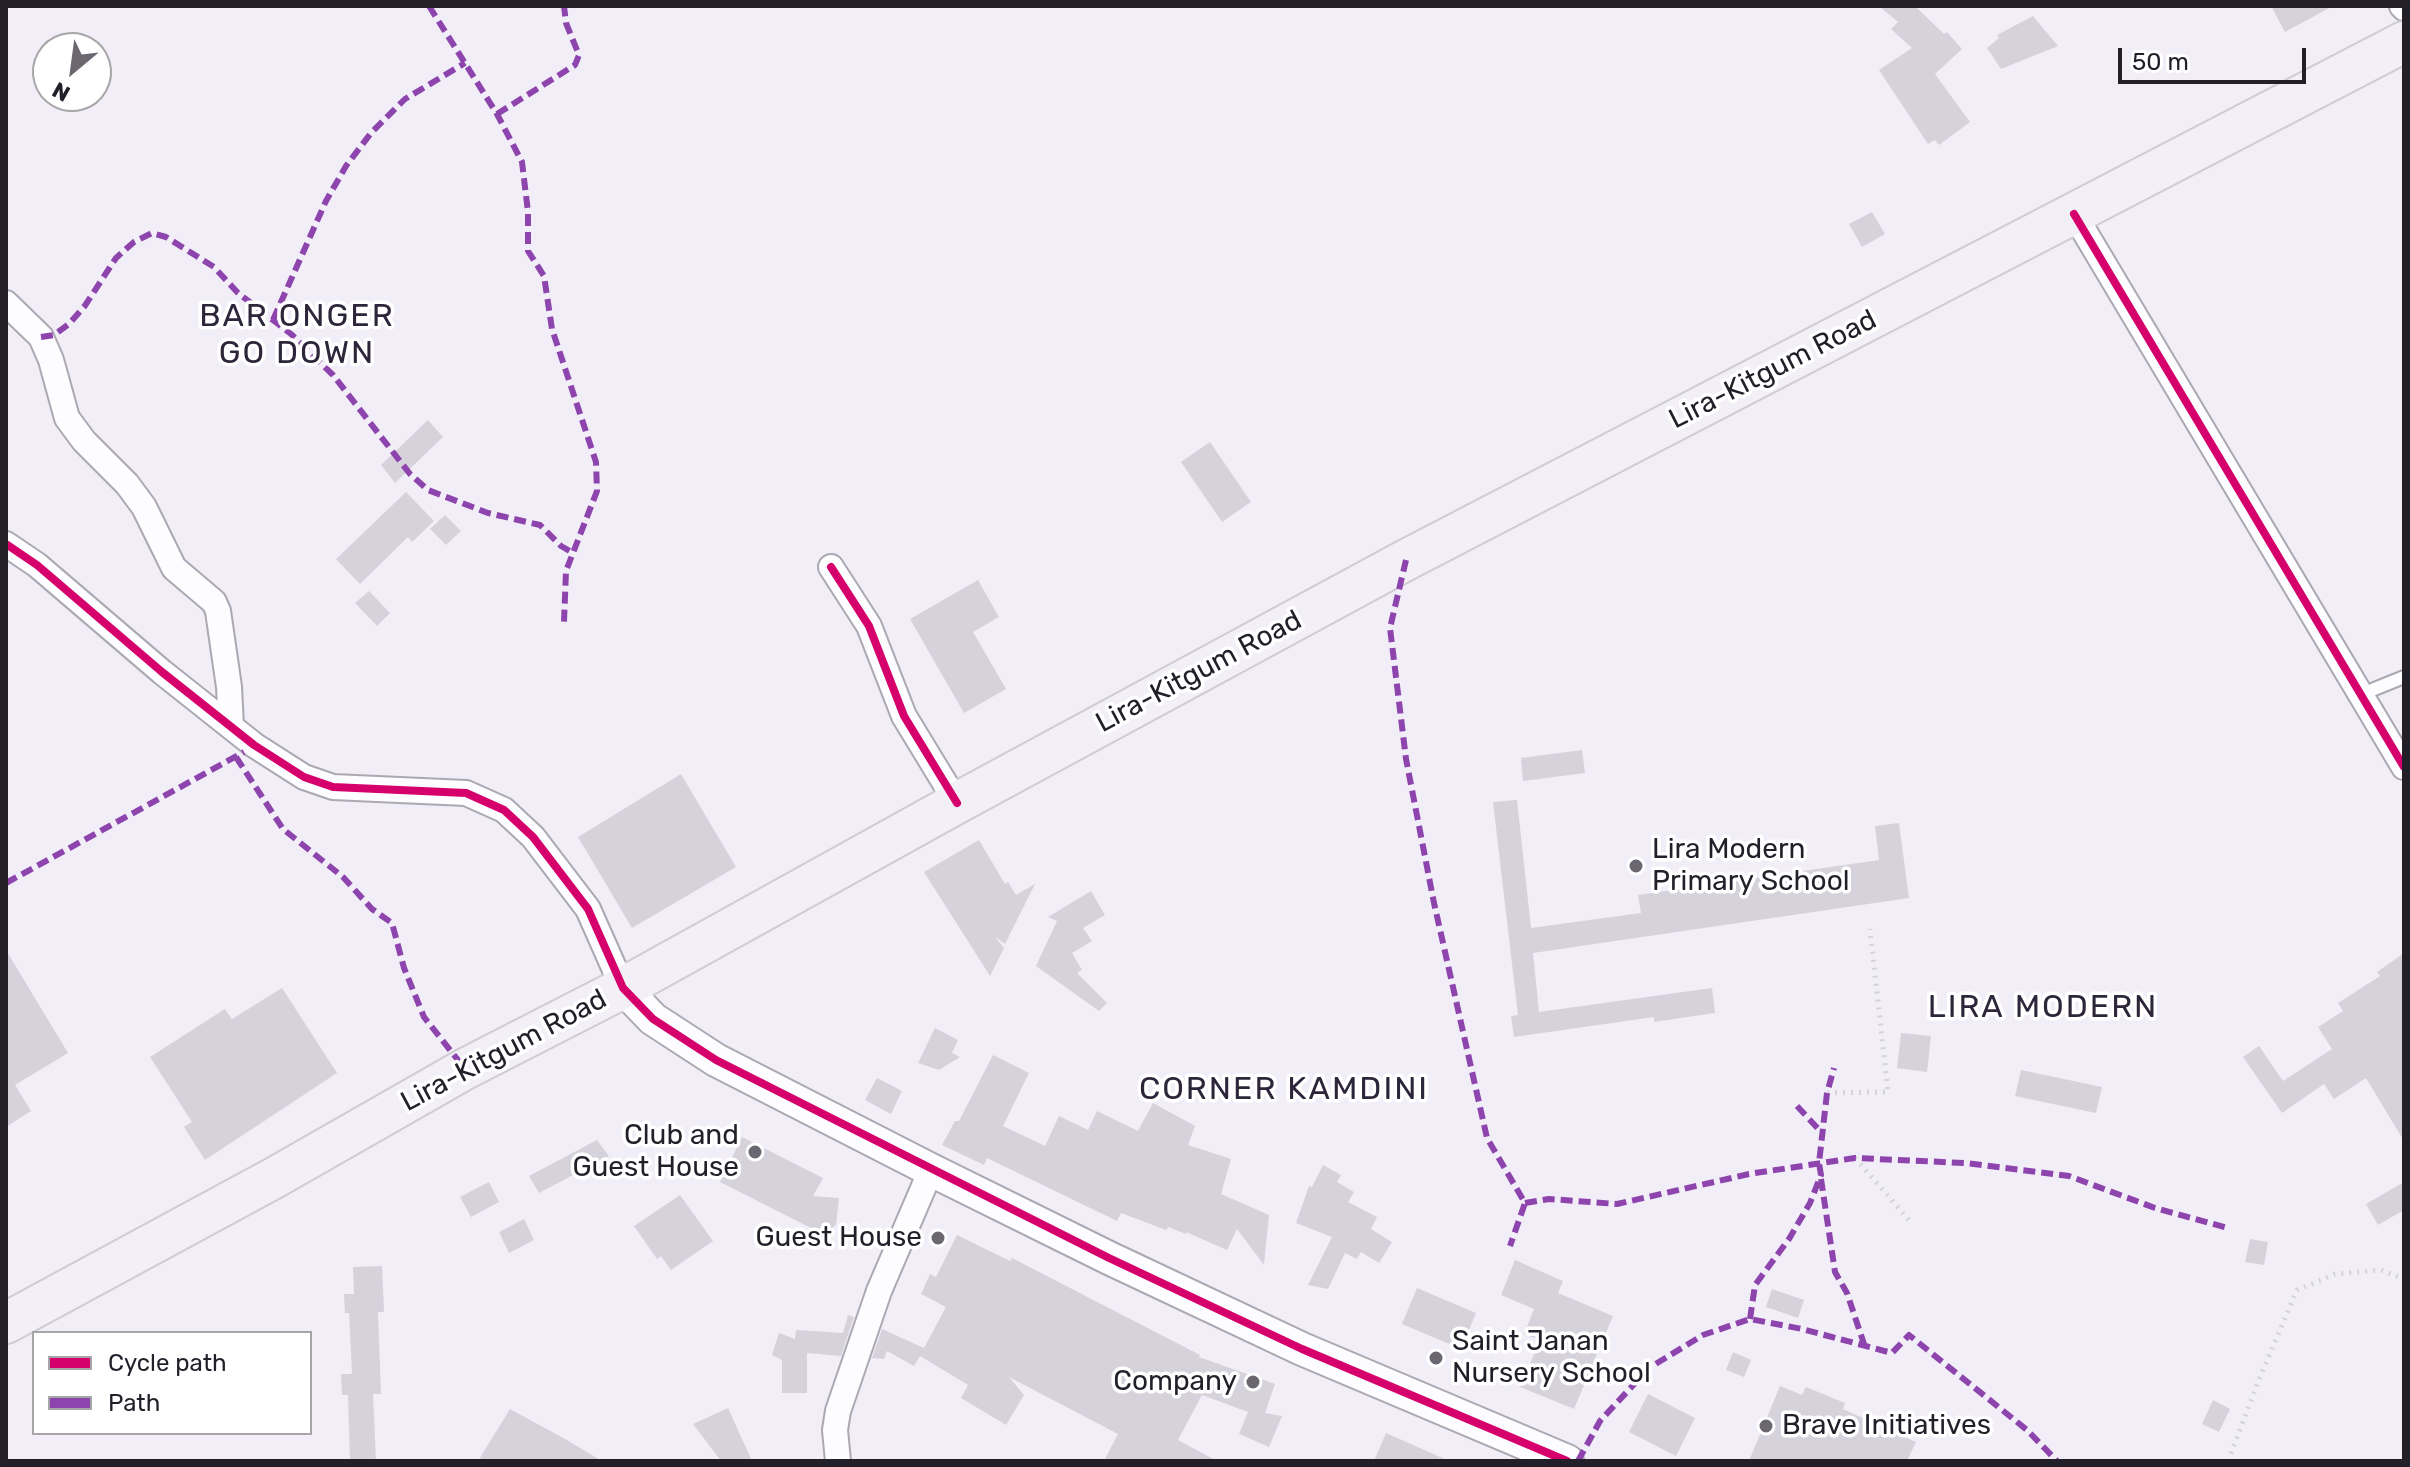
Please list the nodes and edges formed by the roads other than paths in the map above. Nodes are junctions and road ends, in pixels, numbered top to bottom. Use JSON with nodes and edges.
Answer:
{"nodes":[{"id":1,"x":2404,"y":42,"type":"edge"},
{"id":2,"x":2074,"y":214,"type":"junction"},
{"id":3,"x":6,"y":303,"type":"edge"},
{"id":4,"x":6,"y":544,"type":"edge"},
{"id":5,"x":831,"y":567,"type":"dead end"},
{"id":6,"x":2404,"y":677,"type":"edge"},
{"id":7,"x":2362,"y":694,"type":"junction"},
{"id":8,"x":231,"y":726,"type":"junction"},
{"id":9,"x":2404,"y":767,"type":"edge"},
{"id":10,"x":957,"y":803,"type":"junction"},
{"id":11,"x":623,"y":988,"type":"junction"},
{"id":12,"x":931,"y":1170,"type":"junction"},
{"id":13,"x":6,"y":1323,"type":"edge"},
{"id":14,"x":838,"y":1461,"type":"edge"},
{"id":15,"x":1567,"y":1461,"type":"edge"}],
"edges":[{"from":1,"to":2,"type":"main road","name":"Lira-Kitgum Road"},
{"from":2,"to":7,"type":"street"},
{"from":2,"to":10,"type":"main road","name":"Lira-Kitgum Road"},
{"from":3,"to":8,"type":"street"},
{"from":4,"to":8,"type":"street"},
{"from":5,"to":10,"type":"street"},
{"from":6,"to":7,"type":"lane"},
{"from":7,"to":9,"type":"street"},
{"from":8,"to":11,"type":"street"},
{"from":10,"to":11,"type":"main road","name":"Lira-Kitgum Road"},
{"from":11,"to":12,"type":"street"},
{"from":11,"to":13,"type":"main road","name":"Lira-Kitgum Road"},
{"from":12,"to":14,"type":"street"},
{"from":12,"to":15,"type":"street"}]}
